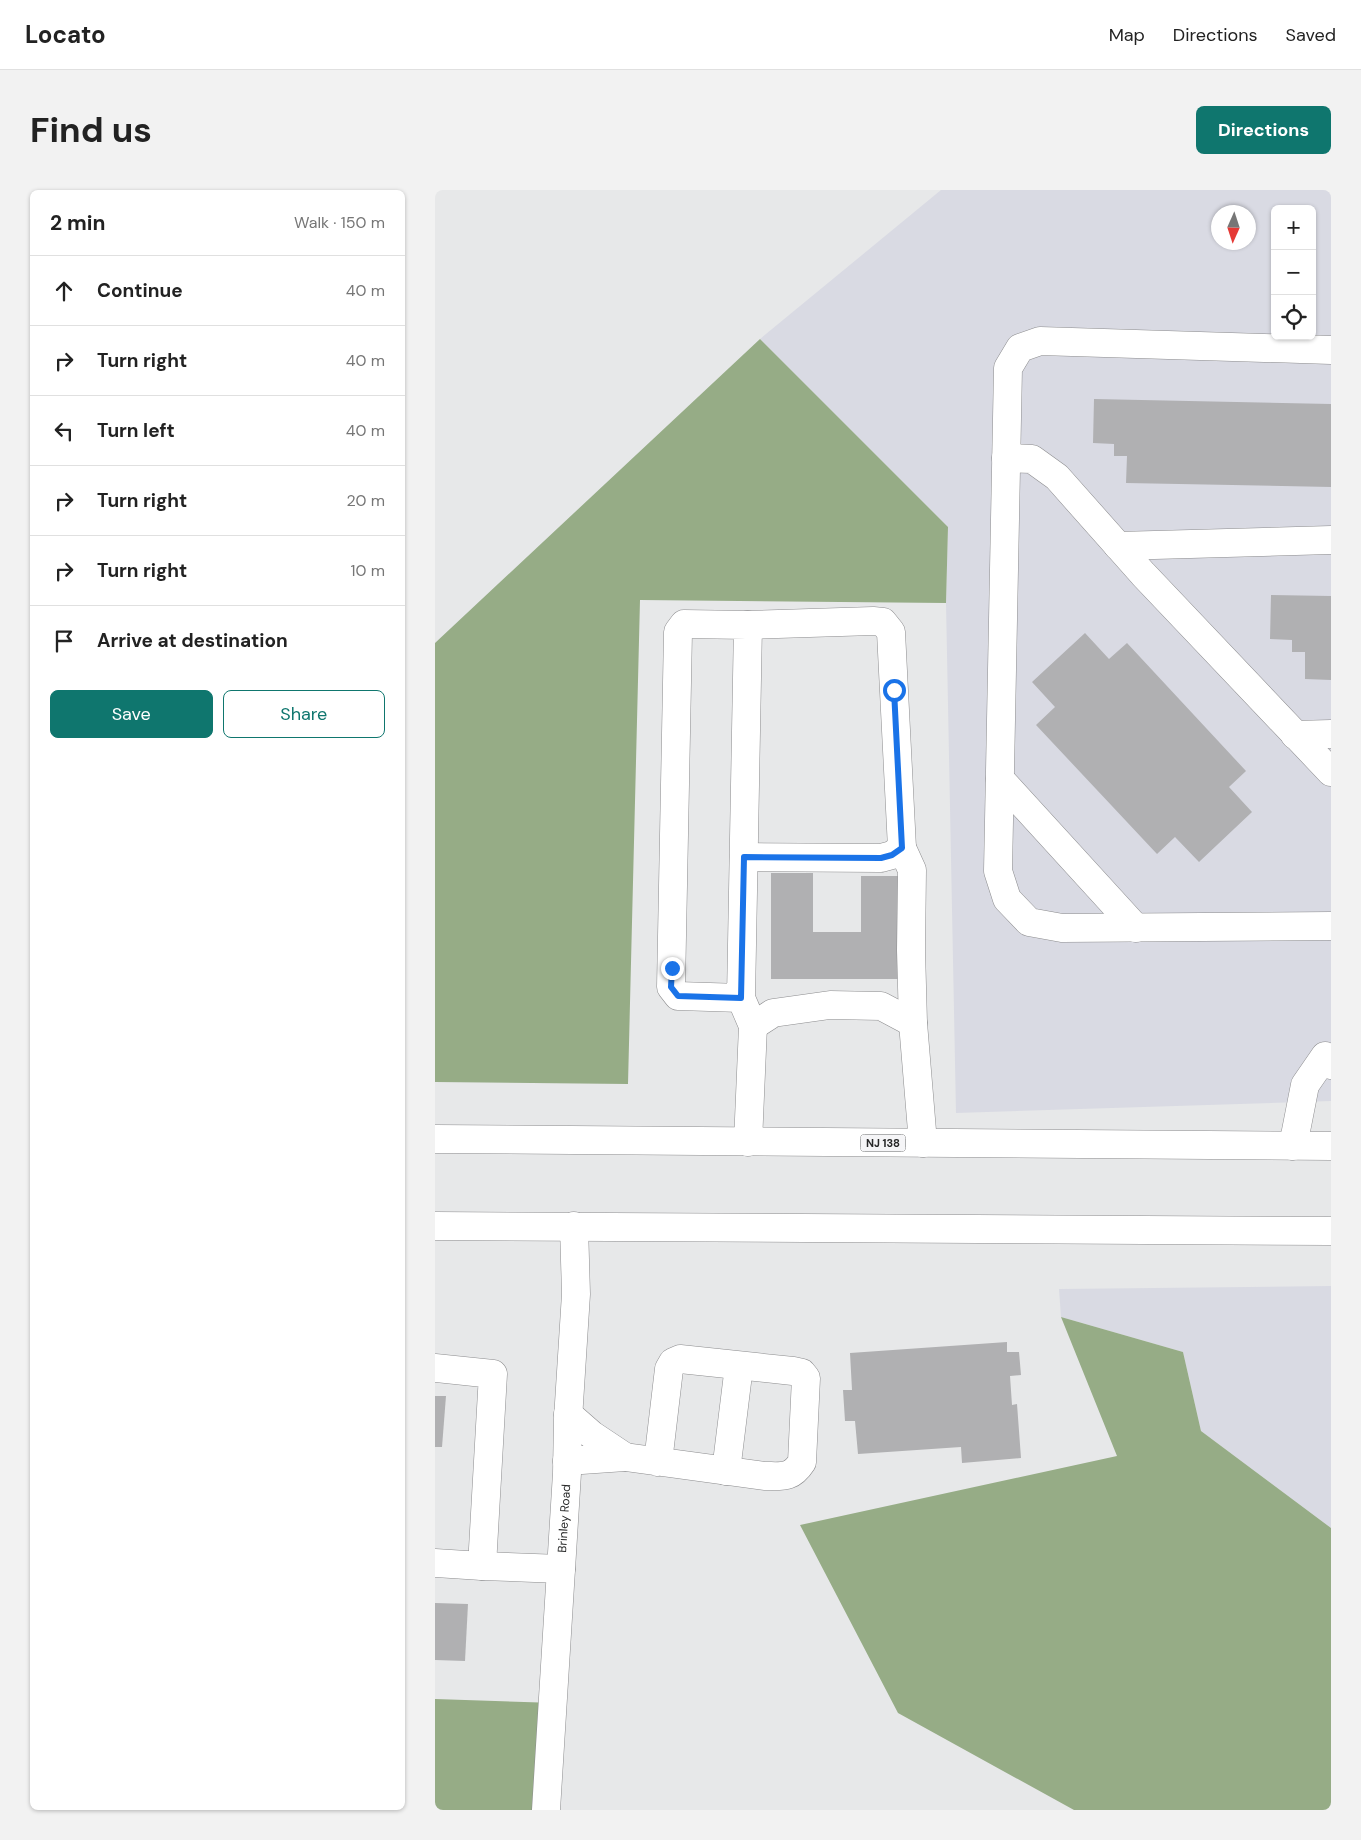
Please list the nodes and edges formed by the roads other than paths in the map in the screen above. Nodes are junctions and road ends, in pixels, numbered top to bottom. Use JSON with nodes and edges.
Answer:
{"nodes":[{"id":1,"x":1331,"y":350,"type":"edge"},
{"id":2,"x":1006,"y":458,"type":"junction"},
{"id":3,"x":1331,"y":540,"type":"edge"},
{"id":4,"x":1118,"y":546,"type":"junction"},
{"id":5,"x":748,"y":625,"type":"junction"},
{"id":6,"x":1331,"y":734,"type":"edge"},
{"id":7,"x":1295,"y":735,"type":"junction"},
{"id":8,"x":1331,"y":772,"type":"edge"},
{"id":9,"x":1000,"y":779,"type":"junction"},
{"id":10,"x":902,"y":848,"type":"junction"},
{"id":11,"x":744,"y":857,"type":"junction"},
{"id":12,"x":1331,"y":926,"type":"edge"},
{"id":13,"x":1136,"y":928,"type":"junction"},
{"id":14,"x":741,"y":998,"type":"junction"},
{"id":15,"x":913,"y":1023,"type":"junction"},
{"id":16,"x":753,"y":1026,"type":"junction"},
{"id":17,"x":1329,"y":1053,"type":"edge"},
{"id":18,"x":435,"y":1139,"type":"edge"},
{"id":19,"x":748,"y":1142,"type":"junction"},
{"id":20,"x":923,"y":1143,"type":"junction"},
{"id":21,"x":1293,"y":1146,"type":"junction"},
{"id":22,"x":1331,"y":1146,"type":"edge"},
{"id":23,"x":435,"y":1226,"type":"edge"},
{"id":24,"x":574,"y":1226,"type":"junction"},
{"id":25,"x":1331,"y":1231,"type":"edge"},
{"id":26,"x":739,"y":1366,"type":"junction"},
{"id":27,"x":435,"y":1368,"type":"edge"},
{"id":28,"x":568,"y":1414,"type":"junction"},
{"id":29,"x":625,"y":1457,"type":"junction"},
{"id":30,"x":567,"y":1461,"type":"junction"},
{"id":31,"x":658,"y":1462,"type":"junction"},
{"id":32,"x":726,"y":1471,"type":"junction"},
{"id":33,"x":435,"y":1563,"type":"edge"},
{"id":34,"x":482,"y":1566,"type":"junction"},
{"id":35,"x":561,"y":1569,"type":"junction"},
{"id":36,"x":546,"y":1810,"type":"edge"}],
"edges":[{"from":1,"to":2,"type":"main road"},
{"from":2,"to":4,"type":"main road"},
{"from":2,"to":9,"type":"main road"},
{"from":3,"to":4,"type":"main road"},
{"from":4,"to":7,"type":"main road"},
{"from":5,"to":10,"type":"main road"},
{"from":5,"to":11,"type":"main road"},
{"from":5,"to":14,"type":"main road"},
{"from":6,"to":7,"type":"main road"},
{"from":7,"to":8,"type":"main road"},
{"from":9,"to":13,"type":"main road"},
{"from":9,"to":13,"type":"main road"},
{"from":10,"to":11,"type":"main road"},
{"from":10,"to":15,"type":"main road"},
{"from":11,"to":14,"type":"main road"},
{"from":12,"to":13,"type":"main road"},
{"from":14,"to":16,"type":"main road"},
{"from":15,"to":16,"type":"main road"},
{"from":15,"to":20,"type":"main road"},
{"from":16,"to":19,"type":"main road"},
{"from":17,"to":21,"type":"main road"},
{"from":18,"to":19,"type":"main road","number":"NJ 138"},
{"from":19,"to":20,"type":"main road","number":"NJ 138"},
{"from":20,"to":21,"type":"main road","number":"NJ 138"},
{"from":21,"to":22,"type":"main road","number":"NJ 138"},
{"from":23,"to":24,"type":"main road"},
{"from":24,"to":25,"type":"main road"},
{"from":24,"to":28,"type":"main road","name":"Brinley Road"},
{"from":26,"to":31,"type":"main road"},
{"from":26,"to":32,"type":"main road"},
{"from":26,"to":32,"type":"main road"},
{"from":27,"to":34,"type":"main road"},
{"from":28,"to":29,"type":"main road"},
{"from":28,"to":30,"type":"main road","name":"Brinley Road"},
{"from":29,"to":30,"type":"main road"},
{"from":29,"to":31,"type":"main road"},
{"from":30,"to":35,"type":"main road","name":"Brinley Road"},
{"from":31,"to":32,"type":"main road"},
{"from":33,"to":34,"type":"main road"},
{"from":34,"to":35,"type":"main road"},
{"from":35,"to":36,"type":"main road","name":"Brinley Road"}]}
